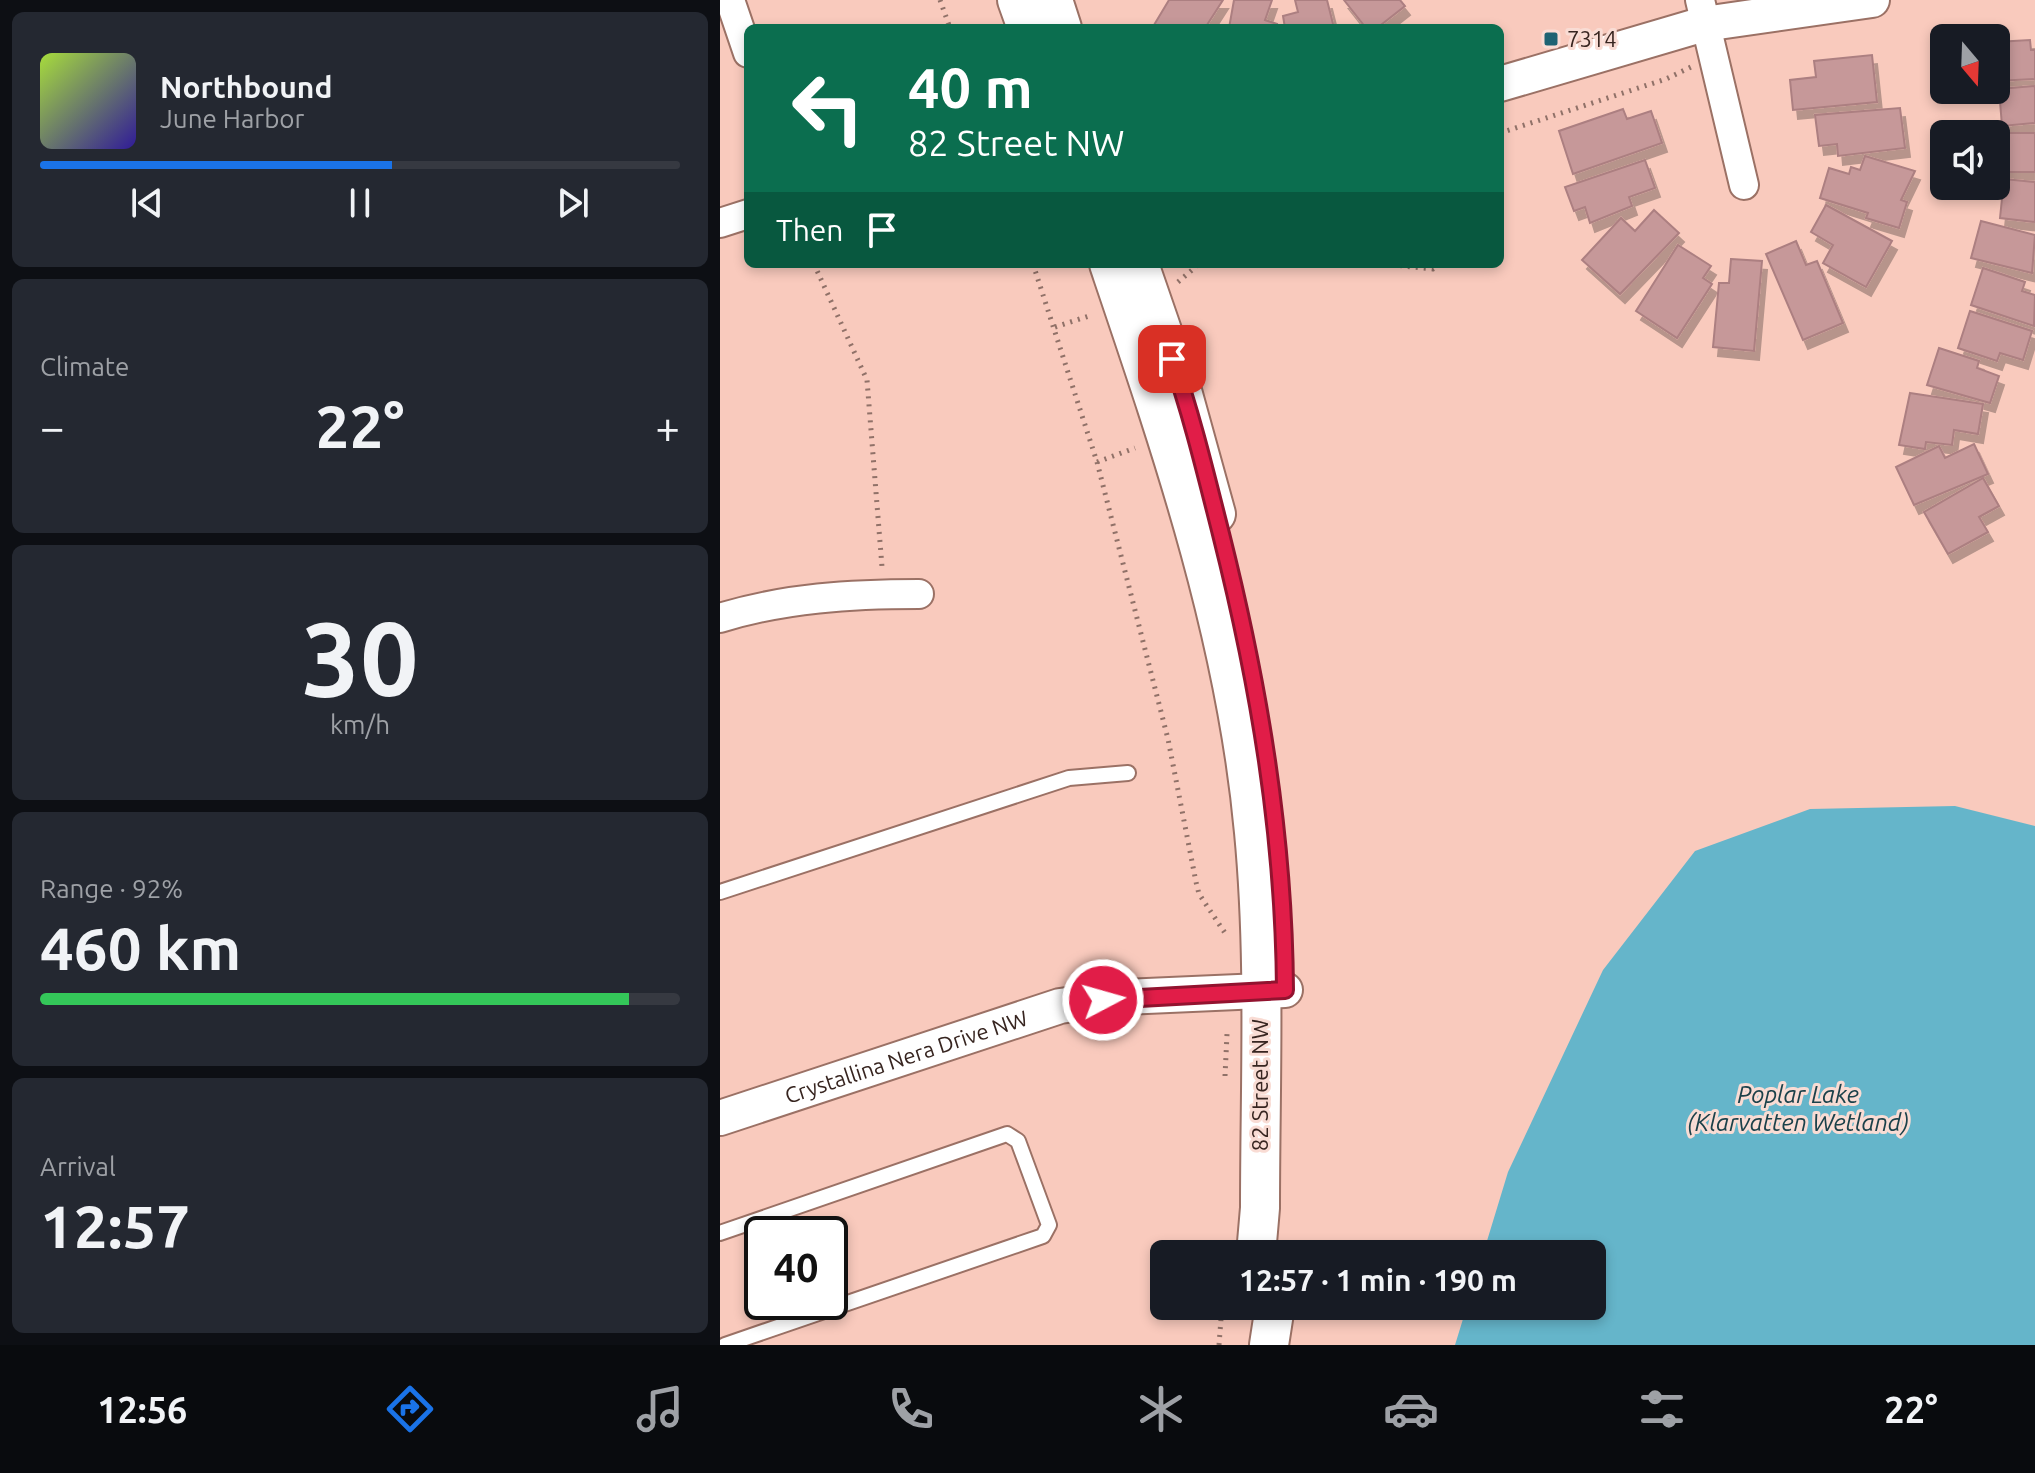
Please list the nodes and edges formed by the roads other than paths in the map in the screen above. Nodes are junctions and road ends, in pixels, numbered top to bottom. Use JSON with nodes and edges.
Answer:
{"nodes":[{"id":1,"x":730,"y":0,"type":"edge"},
{"id":2,"x":1017,"y":0,"type":"edge"},
{"id":3,"x":1053,"y":0,"type":"edge"},
{"id":4,"x":1872,"y":0,"type":"edge"},
{"id":5,"x":1702,"y":12,"type":"edge"},
{"id":6,"x":1026,"y":24,"type":"edge"},
{"id":7,"x":1061,"y":24,"type":"edge"},
{"id":8,"x":744,"y":41,"type":"edge"},
{"id":9,"x":1566,"y":64,"type":"junction"},
{"id":10,"x":1504,"y":83,"type":"edge"},
{"id":11,"x":1504,"y":95,"type":"edge"},
{"id":12,"x":1744,"y":185,"type":"dead end"},
{"id":13,"x":744,"y":215,"type":"edge"},
{"id":14,"x":720,"y":223,"type":"edge"},
{"id":15,"x":1110,"y":268,"type":"edge"},
{"id":16,"x":1140,"y":268,"type":"edge"},
{"id":17,"x":919,"y":594,"type":"dead end"},
{"id":18,"x":720,"y":618,"type":"edge"},
{"id":19,"x":1128,"y":773,"type":"dead end"},
{"id":20,"x":720,"y":892,"type":"edge"},
{"id":21,"x":1258,"y":990,"type":"junction"},
{"id":22,"x":720,"y":1118,"type":"edge"},
{"id":23,"x":720,"y":1233,"type":"edge"},
{"id":24,"x":1257,"y":1240,"type":"edge"},
{"id":25,"x":1282,"y":1240,"type":"edge"},
{"id":26,"x":1249,"y":1320,"type":"edge"},
{"id":27,"x":1273,"y":1320,"type":"edge"},
{"id":28,"x":725,"y":1345,"type":"edge"},
{"id":29,"x":1245,"y":1345,"type":"edge"},
{"id":30,"x":1269,"y":1345,"type":"edge"}],
"edges":[{"from":1,"to":8,"type":"street"},
{"from":2,"to":6,"type":"main road"},
{"from":3,"to":7,"type":"main road"},
{"from":4,"to":5,"type":"street"},
{"from":5,"to":9,"type":"street"},
{"from":5,"to":12,"type":"street"},
{"from":9,"to":10,"type":"street"},
{"from":9,"to":11,"type":"street"},
{"from":13,"to":14,"type":"street"},
{"from":15,"to":21,"type":"main road","name":"82 Street NW"},
{"from":16,"to":21,"type":"main road","name":"82 Street NW"},
{"from":17,"to":18,"type":"street"},
{"from":19,"to":20,"type":"lane"},
{"from":21,"to":22,"type":"street","name":"Crystallina Nera Drive NW"},
{"from":21,"to":24,"type":"main road","name":"82 Street NW"},
{"from":21,"to":25,"type":"main road","name":"82 Street NW"},
{"from":23,"to":28,"type":"lane"},
{"from":26,"to":29,"type":"main road"},
{"from":27,"to":30,"type":"main road"}]}
